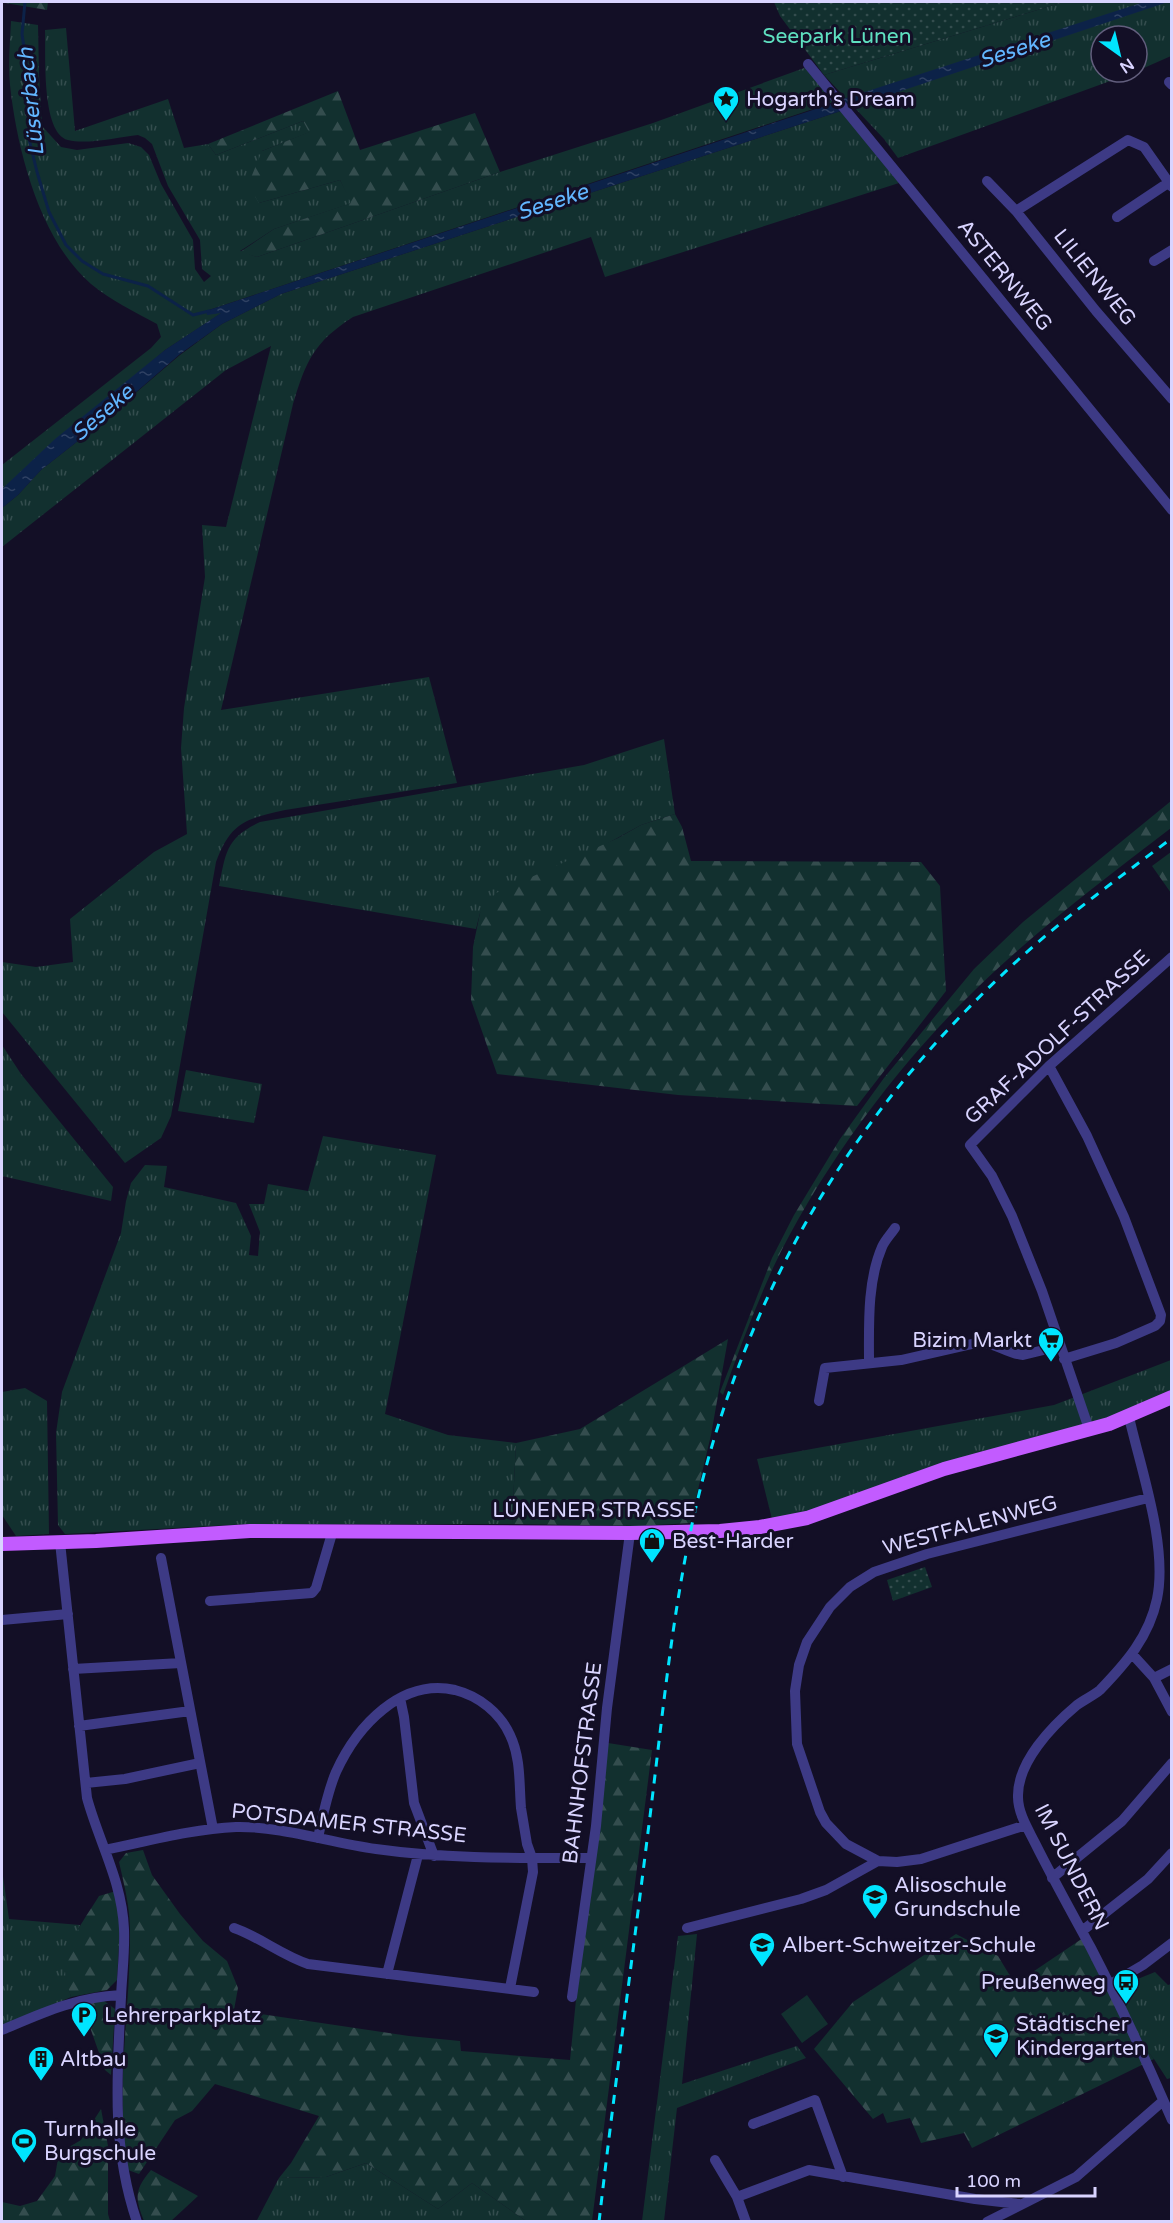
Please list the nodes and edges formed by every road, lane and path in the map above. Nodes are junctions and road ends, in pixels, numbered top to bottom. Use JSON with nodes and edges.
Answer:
{"nodes":[{"id":1,"x":808,"y":64,"type":"dead end"},
{"id":2,"x":987,"y":181,"type":"dead end"},
{"id":3,"x":1170,"y":185,"type":"edge"},
{"id":4,"x":1016,"y":211,"type":"junction"},
{"id":5,"x":1117,"y":217,"type":"dead end"},
{"id":6,"x":1172,"y":250,"type":"edge"},
{"id":7,"x":1154,"y":261,"type":"dead end"},
{"id":8,"x":1172,"y":399,"type":"edge"},
{"id":9,"x":1172,"y":510,"type":"edge"},
{"id":10,"x":1172,"y":957,"type":"edge"},
{"id":11,"x":1049,"y":1066,"type":"junction"},
{"id":12,"x":895,"y":1228,"type":"dead end"},
{"id":13,"x":1060,"y":1346,"type":"junction"},
{"id":14,"x":1064,"y":1359,"type":"junction"},
{"id":15,"x":868,"y":1362,"type":"junction"},
{"id":16,"x":1169,"y":1398,"type":"edge"},
{"id":17,"x":819,"y":1401,"type":"dead end"},
{"id":18,"x":1129,"y":1417,"type":"junction"},
{"id":19,"x":1089,"y":1429,"type":"junction"},
{"id":20,"x":1148,"y":1498,"type":"junction"},
{"id":21,"x":333,"y":1530,"type":"junction"},
{"id":22,"x":630,"y":1533,"type":"junction"},
{"id":23,"x":60,"y":1542,"type":"junction"},
{"id":24,"x":2,"y":1544,"type":"edge"},
{"id":25,"x":161,"y":1558,"type":"dead end"},
{"id":26,"x":210,"y":1601,"type":"dead end"},
{"id":27,"x":68,"y":1614,"type":"junction"},
{"id":28,"x":2,"y":1620,"type":"edge"},
{"id":29,"x":1133,"y":1655,"type":"junction"},
{"id":30,"x":182,"y":1663,"type":"junction"},
{"id":31,"x":1172,"y":1669,"type":"edge"},
{"id":32,"x":73,"y":1670,"type":"junction"},
{"id":33,"x":1154,"y":1678,"type":"junction"},
{"id":34,"x":400,"y":1698,"type":"junction"},
{"id":35,"x":190,"y":1711,"type":"junction"},
{"id":36,"x":1172,"y":1712,"type":"edge"},
{"id":37,"x":79,"y":1726,"type":"junction"},
{"id":38,"x":200,"y":1763,"type":"junction"},
{"id":39,"x":1172,"y":1763,"type":"edge"},
{"id":40,"x":86,"y":1783,"type":"junction"},
{"id":41,"x":1026,"y":1825,"type":"junction"},
{"id":42,"x":213,"y":1829,"type":"junction"},
{"id":43,"x":318,"y":1838,"type":"junction"},
{"id":44,"x":105,"y":1850,"type":"junction"},
{"id":45,"x":1172,"y":1853,"type":"edge"},
{"id":46,"x":418,"y":1855,"type":"junction"},
{"id":47,"x":434,"y":1856,"type":"junction"},
{"id":48,"x":532,"y":1858,"type":"junction"},
{"id":49,"x":591,"y":1858,"type":"junction"},
{"id":50,"x":878,"y":1861,"type":"junction"},
{"id":51,"x":1052,"y":1878,"type":"junction"},
{"id":52,"x":234,"y":1928,"type":"dead end"},
{"id":53,"x":687,"y":1928,"type":"dead end"},
{"id":54,"x":1082,"y":1931,"type":"junction"},
{"id":55,"x":1172,"y":1943,"type":"edge"},
{"id":56,"x":387,"y":1974,"type":"junction"},
{"id":57,"x":1109,"y":1985,"type":"junction"},
{"id":58,"x":510,"y":1988,"type":"junction"},
{"id":59,"x":534,"y":1992,"type":"dead end"},
{"id":60,"x":121,"y":1995,"type":"junction"},
{"id":61,"x":572,"y":1997,"type":"dead end"},
{"id":62,"x":2,"y":2030,"type":"edge"},
{"id":63,"x":1163,"y":2101,"type":"junction"},
{"id":64,"x":1172,"y":2120,"type":"edge"},
{"id":65,"x":753,"y":2124,"type":"dead end"},
{"id":66,"x":715,"y":2160,"type":"dead end"},
{"id":67,"x":843,"y":2177,"type":"junction"},
{"id":68,"x":737,"y":2196,"type":"junction"},
{"id":69,"x":1019,"y":2204,"type":"junction"},
{"id":70,"x":137,"y":2222,"type":"edge"},
{"id":71,"x":746,"y":2222,"type":"edge"},
{"id":72,"x":987,"y":2222,"type":"edge"}],
"edges":[{"from":1,"to":9,"type":"street","name":"ASTERNWEG"},
{"from":2,"to":4,"type":"street","name":"LILIENWEG"},
{"from":3,"to":4,"type":"street"},
{"from":3,"to":5,"type":"street"},
{"from":4,"to":8,"type":"street","name":"LILIENWEG"},
{"from":6,"to":7,"type":"street"},
{"from":10,"to":11,"type":"street","name":"GRAF-ADOLF-STRASSE"},
{"from":11,"to":13,"type":"street","name":"GRAF-ADOLF-STRASSE"},
{"from":11,"to":14,"type":"street"},
{"from":12,"to":15,"type":"street"},
{"from":13,"to":14,"type":"street"},
{"from":13,"to":15,"type":"street"},
{"from":14,"to":19,"type":"street"},
{"from":15,"to":17,"type":"street"},
{"from":16,"to":18,"type":"main road","name":"LÜNENER STRASSE"},
{"from":18,"to":19,"type":"main road","name":"LÜNENER STRASSE"},
{"from":18,"to":20,"type":"street","name":"IM SUNDERN"},
{"from":19,"to":22,"type":"main road","name":"LÜNENER STRASSE"},
{"from":20,"to":29,"type":"street","name":"IM SUNDERN"},
{"from":20,"to":50,"type":"street","name":"WESTFALENWEG"},
{"from":21,"to":22,"type":"main road","name":"LÜNENER STRASSE"},
{"from":21,"to":23,"type":"main road","name":"LÜNENER STRASSE"},
{"from":21,"to":26,"type":"street"},
{"from":22,"to":49,"type":"street","name":"BAHNHOFSTRASSE"},
{"from":23,"to":24,"type":"main road","name":"LÜNENER STRASSE"},
{"from":23,"to":27,"type":"street"},
{"from":25,"to":30,"type":"street"},
{"from":27,"to":28,"type":"street"},
{"from":27,"to":32,"type":"street"},
{"from":29,"to":33,"type":"street"},
{"from":29,"to":41,"type":"street","name":"IM SUNDERN"},
{"from":30,"to":32,"type":"street"},
{"from":30,"to":35,"type":"street"},
{"from":31,"to":33,"type":"street"},
{"from":32,"to":37,"type":"street"},
{"from":33,"to":36,"type":"street"},
{"from":34,"to":43,"type":"street"},
{"from":34,"to":47,"type":"street"},
{"from":34,"to":48,"type":"street"},
{"from":35,"to":37,"type":"street"},
{"from":35,"to":38,"type":"street"},
{"from":37,"to":40,"type":"street"},
{"from":38,"to":40,"type":"street"},
{"from":38,"to":42,"type":"street"},
{"from":39,"to":51,"type":"street"},
{"from":40,"to":44,"type":"street"},
{"from":41,"to":50,"type":"street","name":"WESTFALENWEG"},
{"from":41,"to":51,"type":"street","name":"IM SUNDERN"},
{"from":42,"to":43,"type":"street","name":"POTSDAMER STRASSE"},
{"from":42,"to":44,"type":"street","name":"POTSDAMER STRASSE"},
{"from":43,"to":46,"type":"street","name":"POTSDAMER STRASSE"},
{"from":44,"to":60,"type":"street"},
{"from":45,"to":54,"type":"street"},
{"from":46,"to":47,"type":"street","name":"POTSDAMER STRASSE"},
{"from":46,"to":56,"type":"street"},
{"from":47,"to":48,"type":"street","name":"POTSDAMER STRASSE"},
{"from":48,"to":49,"type":"street","name":"POTSDAMER STRASSE"},
{"from":48,"to":58,"type":"street"},
{"from":49,"to":61,"type":"street","name":"BAHNHOFSTRASSE"},
{"from":50,"to":53,"type":"street"},
{"from":51,"to":54,"type":"street","name":"IM SUNDERN"},
{"from":52,"to":56,"type":"street"},
{"from":54,"to":57,"type":"street","name":"IM SUNDERN"},
{"from":55,"to":57,"type":"street"},
{"from":56,"to":58,"type":"street"},
{"from":57,"to":63,"type":"street","name":"IM SUNDERN"},
{"from":58,"to":59,"type":"street"},
{"from":60,"to":62,"type":"street"},
{"from":60,"to":70,"type":"street"},
{"from":63,"to":64,"type":"street","name":"IM SUNDERN"},
{"from":63,"to":69,"type":"street"},
{"from":65,"to":67,"type":"street"},
{"from":66,"to":68,"type":"street"},
{"from":67,"to":68,"type":"street"},
{"from":67,"to":69,"type":"street"},
{"from":68,"to":71,"type":"street"},
{"from":69,"to":72,"type":"street"}]}
